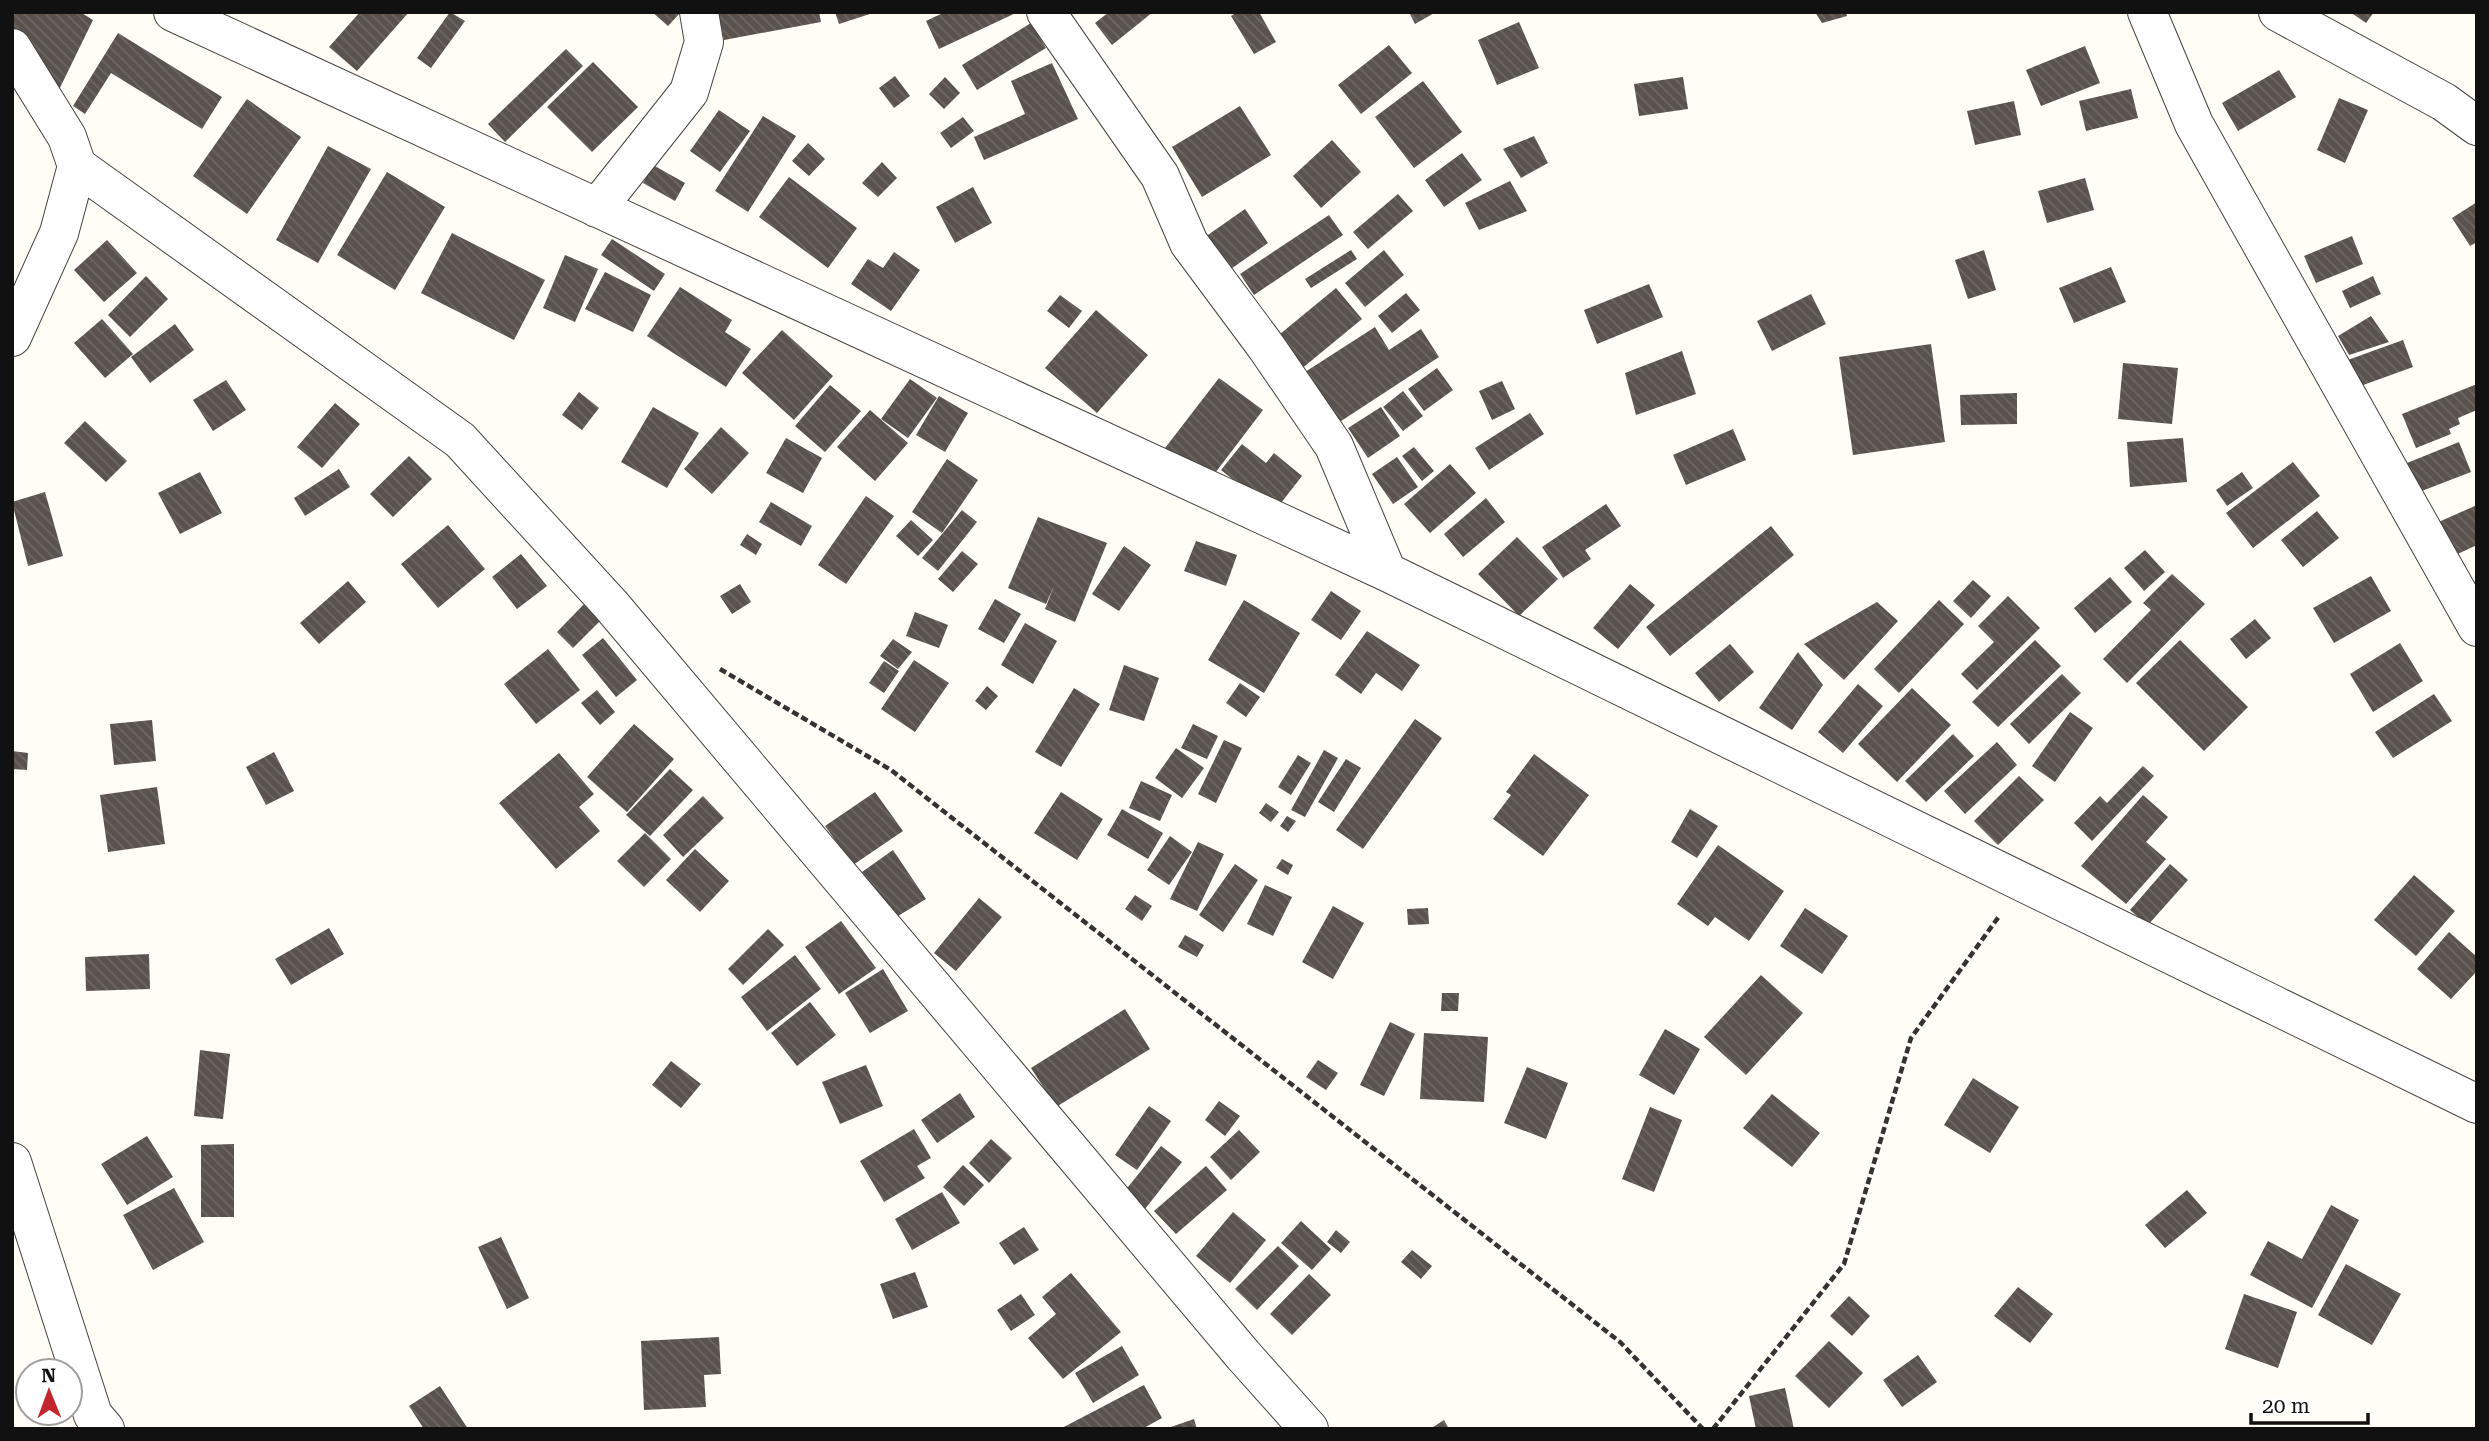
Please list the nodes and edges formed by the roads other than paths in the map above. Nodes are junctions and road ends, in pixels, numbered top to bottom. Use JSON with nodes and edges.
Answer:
{"nodes":[{"id":1,"x":173,"y":12,"type":"edge"},
{"id":2,"x":699,"y":12,"type":"edge"},
{"id":3,"x":1046,"y":12,"type":"edge"},
{"id":4,"x":2147,"y":12,"type":"edge"},
{"id":5,"x":2278,"y":12,"type":"edge"},
{"id":6,"x":12,"y":48,"type":"edge"},
{"id":7,"x":2477,"y":125,"type":"edge"},
{"id":8,"x":76,"y":166,"type":"junction"},
{"id":9,"x":597,"y":208,"type":"junction"},
{"id":10,"x":12,"y":337,"type":"edge"},
{"id":11,"x":1387,"y":572,"type":"junction"},
{"id":12,"x":2473,"y":609,"type":"edge"},
{"id":13,"x":2477,"y":1104,"type":"edge"},
{"id":14,"x":12,"y":1162,"type":"edge"},
{"id":15,"x":105,"y":1429,"type":"edge"},
{"id":16,"x":1309,"y":1429,"type":"edge"}],
"edges":[{"from":1,"to":9,"type":"street"},
{"from":2,"to":9,"type":"street"},
{"from":3,"to":11,"type":"street"},
{"from":4,"to":12,"type":"street"},
{"from":5,"to":7,"type":"street"},
{"from":6,"to":8,"type":"street"},
{"from":8,"to":10,"type":"street"},
{"from":8,"to":16,"type":"street"},
{"from":9,"to":11,"type":"street"},
{"from":11,"to":13,"type":"street"},
{"from":14,"to":15,"type":"street"}]}
